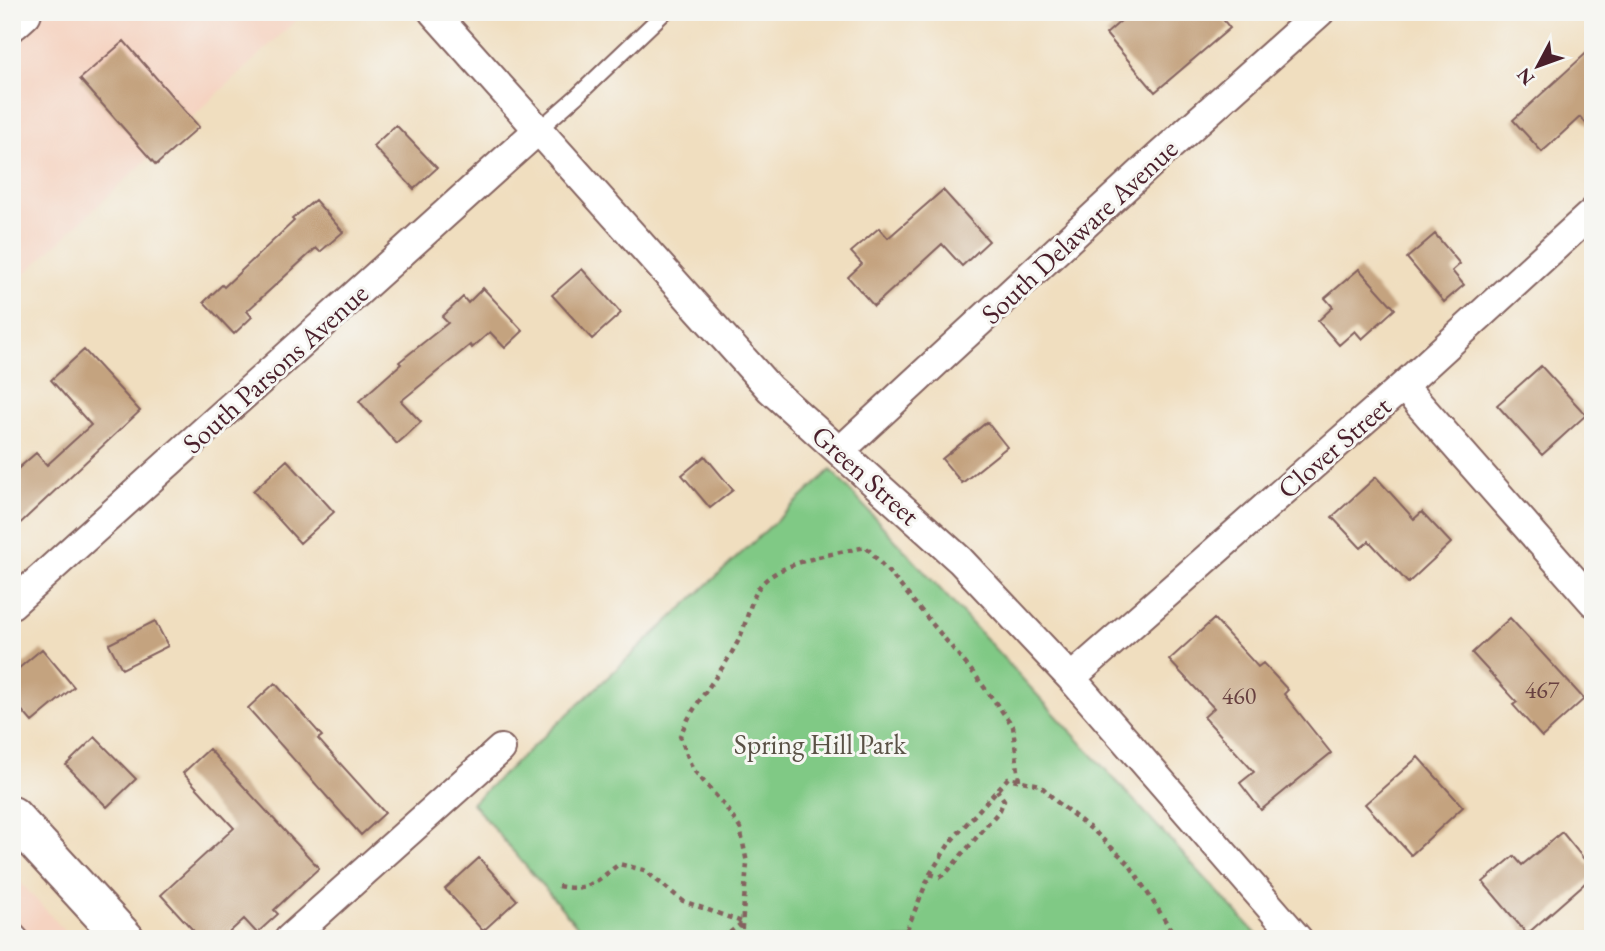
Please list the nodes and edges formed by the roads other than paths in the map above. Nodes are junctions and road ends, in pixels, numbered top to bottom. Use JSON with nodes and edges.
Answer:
{"nodes":[{"id":1,"x":22,"y":12,"type":"edge"},
{"id":2,"x":433,"y":12,"type":"edge"},
{"id":3,"x":664,"y":12,"type":"edge"},
{"id":4,"x":1320,"y":12,"type":"edge"},
{"id":5,"x":12,"y":21,"type":"edge"},
{"id":6,"x":537,"y":131,"type":"junction"},
{"id":7,"x":1593,"y":212,"type":"edge"},
{"id":8,"x":1403,"y":386,"type":"junction"},
{"id":9,"x":840,"y":452,"type":"junction"},
{"id":10,"x":1593,"y":602,"type":"edge"},
{"id":11,"x":12,"y":604,"type":"edge"},
{"id":12,"x":1071,"y":678,"type":"junction"},
{"id":13,"x":501,"y":749,"type":"dead end"},
{"id":14,"x":12,"y":816,"type":"edge"},
{"id":15,"x":12,"y":927,"type":"edge"},
{"id":16,"x":23,"y":939,"type":"edge"},
{"id":17,"x":125,"y":939,"type":"edge"},
{"id":18,"x":289,"y":939,"type":"edge"},
{"id":19,"x":1298,"y":939,"type":"edge"}],
"edges":[{"from":1,"to":5,"type":"street"},
{"from":2,"to":6,"type":"street","name":"Green Street"},
{"from":3,"to":6,"type":"lane"},
{"from":4,"to":9,"type":"street","name":"South Delaware Avenue"},
{"from":6,"to":9,"type":"street","name":"Green Street"},
{"from":6,"to":11,"type":"street","name":"South Parsons Avenue"},
{"from":7,"to":8,"type":"street","name":"Clover Street"},
{"from":8,"to":10,"type":"street"},
{"from":8,"to":12,"type":"street","name":"Clover Street"},
{"from":9,"to":12,"type":"street","name":"Green Street"},
{"from":12,"to":19,"type":"street","name":"Green Street"},
{"from":13,"to":18,"type":"street"},
{"from":14,"to":17,"type":"street"},
{"from":15,"to":16,"type":"lane"}]}
